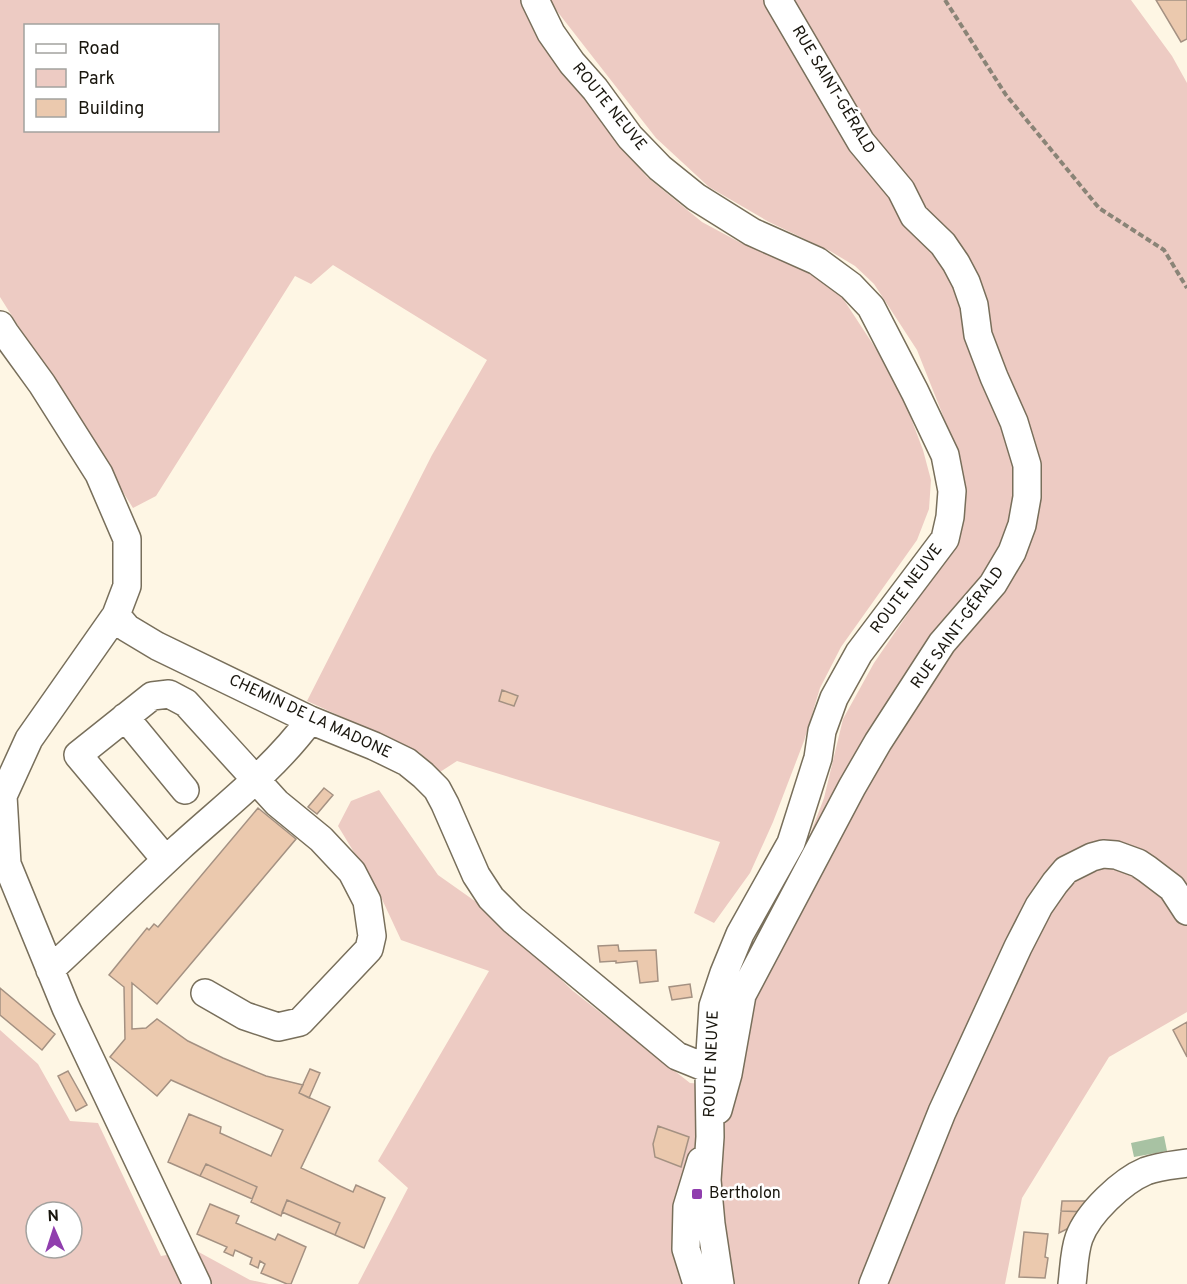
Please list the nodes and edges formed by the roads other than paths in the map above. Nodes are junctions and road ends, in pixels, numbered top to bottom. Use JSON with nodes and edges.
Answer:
{"nodes":[{"id":1,"x":535,"y":0,"type":"edge"},
{"id":2,"x":778,"y":0,"type":"edge"},
{"id":3,"x":0,"y":325,"type":"edge"},
{"id":4,"x":116,"y":615,"type":"junction"},
{"id":5,"x":125,"y":717,"type":"junction"},
{"id":6,"x":310,"y":720,"type":"junction"},
{"id":7,"x":256,"y":779,"type":"junction"},
{"id":8,"x":185,"y":790,"type":"dead end"},
{"id":9,"x":166,"y":860,"type":"junction"},
{"id":10,"x":1187,"y":911,"type":"edge"},
{"id":11,"x":51,"y":970,"type":"junction"},
{"id":12,"x":206,"y":993,"type":"dead end"},
{"id":13,"x":709,"y":1069,"type":"junction"},
{"id":14,"x":710,"y":1137,"type":"junction"},
{"id":15,"x":1187,"y":1163,"type":"edge"},
{"id":16,"x":197,"y":1284,"type":"edge"},
{"id":17,"x":697,"y":1284,"type":"edge"},
{"id":18,"x":720,"y":1284,"type":"edge"},
{"id":19,"x":873,"y":1284,"type":"edge"},
{"id":20,"x":1072,"y":1284,"type":"edge"}],
"edges":[{"from":1,"to":13,"type":"street","name":"ROUTE NEUVE"},
{"from":2,"to":14,"type":"street","name":"RUE SAINT-GÉRALD"},
{"from":3,"to":4,"type":"street"},
{"from":4,"to":6,"type":"street","name":"CHEMIN DE LA MADONE"},
{"from":4,"to":11,"type":"street"},
{"from":5,"to":7,"type":"street"},
{"from":5,"to":8,"type":"street"},
{"from":5,"to":9,"type":"street"},
{"from":6,"to":7,"type":"street"},
{"from":6,"to":13,"type":"street","name":"CHEMIN DE LA MADONE"},
{"from":7,"to":9,"type":"street"},
{"from":7,"to":12,"type":"street"},
{"from":9,"to":11,"type":"street"},
{"from":10,"to":19,"type":"street"},
{"from":11,"to":16,"type":"street"},
{"from":13,"to":14,"type":"street","name":"ROUTE NEUVE"},
{"from":14,"to":17,"type":"street"},
{"from":14,"to":18,"type":"street","name":"ROUTE NEUVE"},
{"from":15,"to":20,"type":"street"}]}
